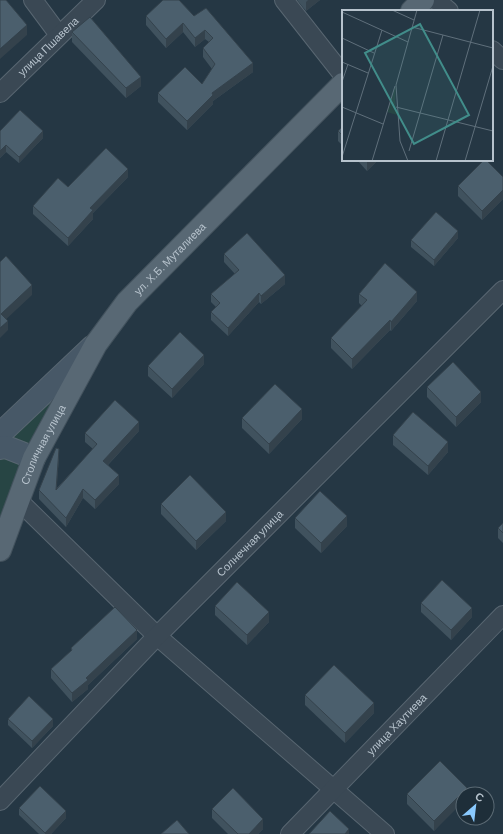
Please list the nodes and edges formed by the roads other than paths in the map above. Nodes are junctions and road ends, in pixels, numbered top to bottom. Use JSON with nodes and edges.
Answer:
{"nodes":[{"id":1,"x":33,"y":0,"type":"edge"},
{"id":2,"x":96,"y":0,"type":"edge"},
{"id":3,"x":284,"y":0,"type":"edge"},
{"id":4,"x":423,"y":0,"type":"edge"},
{"id":5,"x":436,"y":0,"type":"edge"},
{"id":6,"x":413,"y":10,"type":"edge"},
{"id":7,"x":448,"y":10,"type":"edge"},
{"id":8,"x":59,"y":35,"type":"junction"},
{"id":9,"x":493,"y":51,"type":"edge"},
{"id":10,"x":503,"y":60,"type":"edge"},
{"id":11,"x":342,"y":74,"type":"edge"},
{"id":12,"x":342,"y":85,"type":"edge"},
{"id":13,"x":0,"y":93,"type":"edge"},
{"id":14,"x":503,"y":290,"type":"edge"},
{"id":15,"x":96,"y":344,"type":"junction"},
{"id":16,"x":0,"y":434,"type":"edge"},
{"id":17,"x":0,"y":448,"type":"edge"},
{"id":18,"x":34,"y":458,"type":"junction"},
{"id":19,"x":19,"y":502,"type":"junction"},
{"id":20,"x":0,"y":550,"type":"edge"},
{"id":21,"x":503,"y":615,"type":"edge"},
{"id":22,"x":157,"y":636,"type":"junction"},
{"id":23,"x":334,"y":788,"type":"junction"},
{"id":24,"x":0,"y":801,"type":"edge"},
{"id":25,"x":290,"y":834,"type":"edge"},
{"id":26,"x":385,"y":834,"type":"edge"}],
"edges":[{"from":1,"to":8,"type":"street"},
{"from":2,"to":8,"type":"street","name":"улица Пшавела"},
{"from":3,"to":11,"type":"street"},
{"from":4,"to":6,"type":"main road"},
{"from":5,"to":7,"type":"street"},
{"from":8,"to":13,"type":"street","name":"улица Пшавела"},
{"from":9,"to":10,"type":"street"},
{"from":12,"to":15,"type":"main road","name":"ул. Х.Б. Муталиева"},
{"from":14,"to":22,"type":"street","name":"Солнечная улица"},
{"from":15,"to":16,"type":"street","name":"ул. Х.Б. Муталиева"},
{"from":15,"to":18,"type":"main road","name":"Столичная улица"},
{"from":17,"to":18,"type":"street"},
{"from":18,"to":19,"type":"main road","name":"Столичная улица"},
{"from":19,"to":20,"type":"main road","name":"Столичная улица"},
{"from":19,"to":22,"type":"street"},
{"from":21,"to":23,"type":"street","name":"улица Хаутиева"},
{"from":22,"to":23,"type":"street"},
{"from":22,"to":24,"type":"street","name":"Солнечная улица"},
{"from":23,"to":25,"type":"street","name":"улица Хаутиева"},
{"from":23,"to":26,"type":"street"}]}
